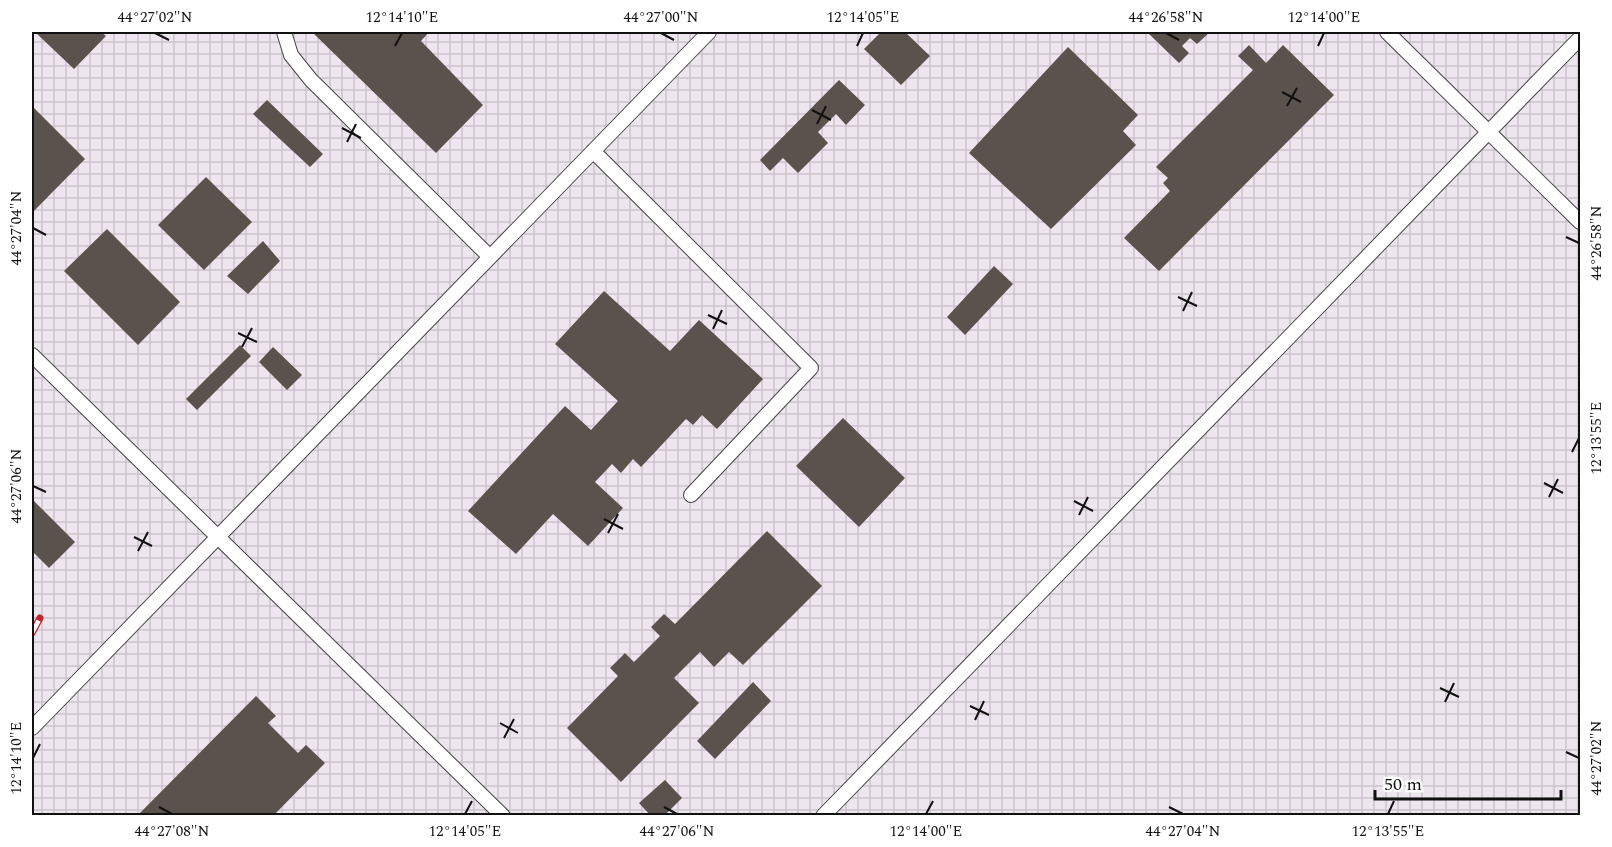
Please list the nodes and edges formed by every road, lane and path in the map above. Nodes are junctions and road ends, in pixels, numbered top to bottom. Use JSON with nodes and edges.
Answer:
{"nodes":[{"id":1,"x":284,"y":32,"type":"edge"},
{"id":2,"x":710,"y":32,"type":"edge"},
{"id":3,"x":1387,"y":32,"type":"edge"},
{"id":4,"x":1581,"y":38,"type":"edge"},
{"id":5,"x":1489,"y":132,"type":"junction"},
{"id":6,"x":593,"y":151,"type":"junction"},
{"id":7,"x":1581,"y":222,"type":"edge"},
{"id":8,"x":490,"y":257,"type":"junction"},
{"id":9,"x":32,"y":355,"type":"edge"},
{"id":10,"x":691,"y":495,"type":"dead end"},
{"id":11,"x":218,"y":537,"type":"junction"},
{"id":12,"x":32,"y":728,"type":"edge"},
{"id":13,"x":503,"y":816,"type":"edge"},
{"id":14,"x":823,"y":816,"type":"edge"}],
"edges":[{"from":1,"to":8,"type":"lane"},
{"from":2,"to":6,"type":"lane"},
{"from":3,"to":5,"type":"lane"},
{"from":4,"to":5,"type":"lane"},
{"from":5,"to":7,"type":"lane"},
{"from":5,"to":14,"type":"lane"},
{"from":6,"to":8,"type":"lane"},
{"from":6,"to":10,"type":"lane"},
{"from":8,"to":11,"type":"lane"},
{"from":9,"to":11,"type":"lane"},
{"from":11,"to":12,"type":"lane"},
{"from":11,"to":13,"type":"lane"}]}
